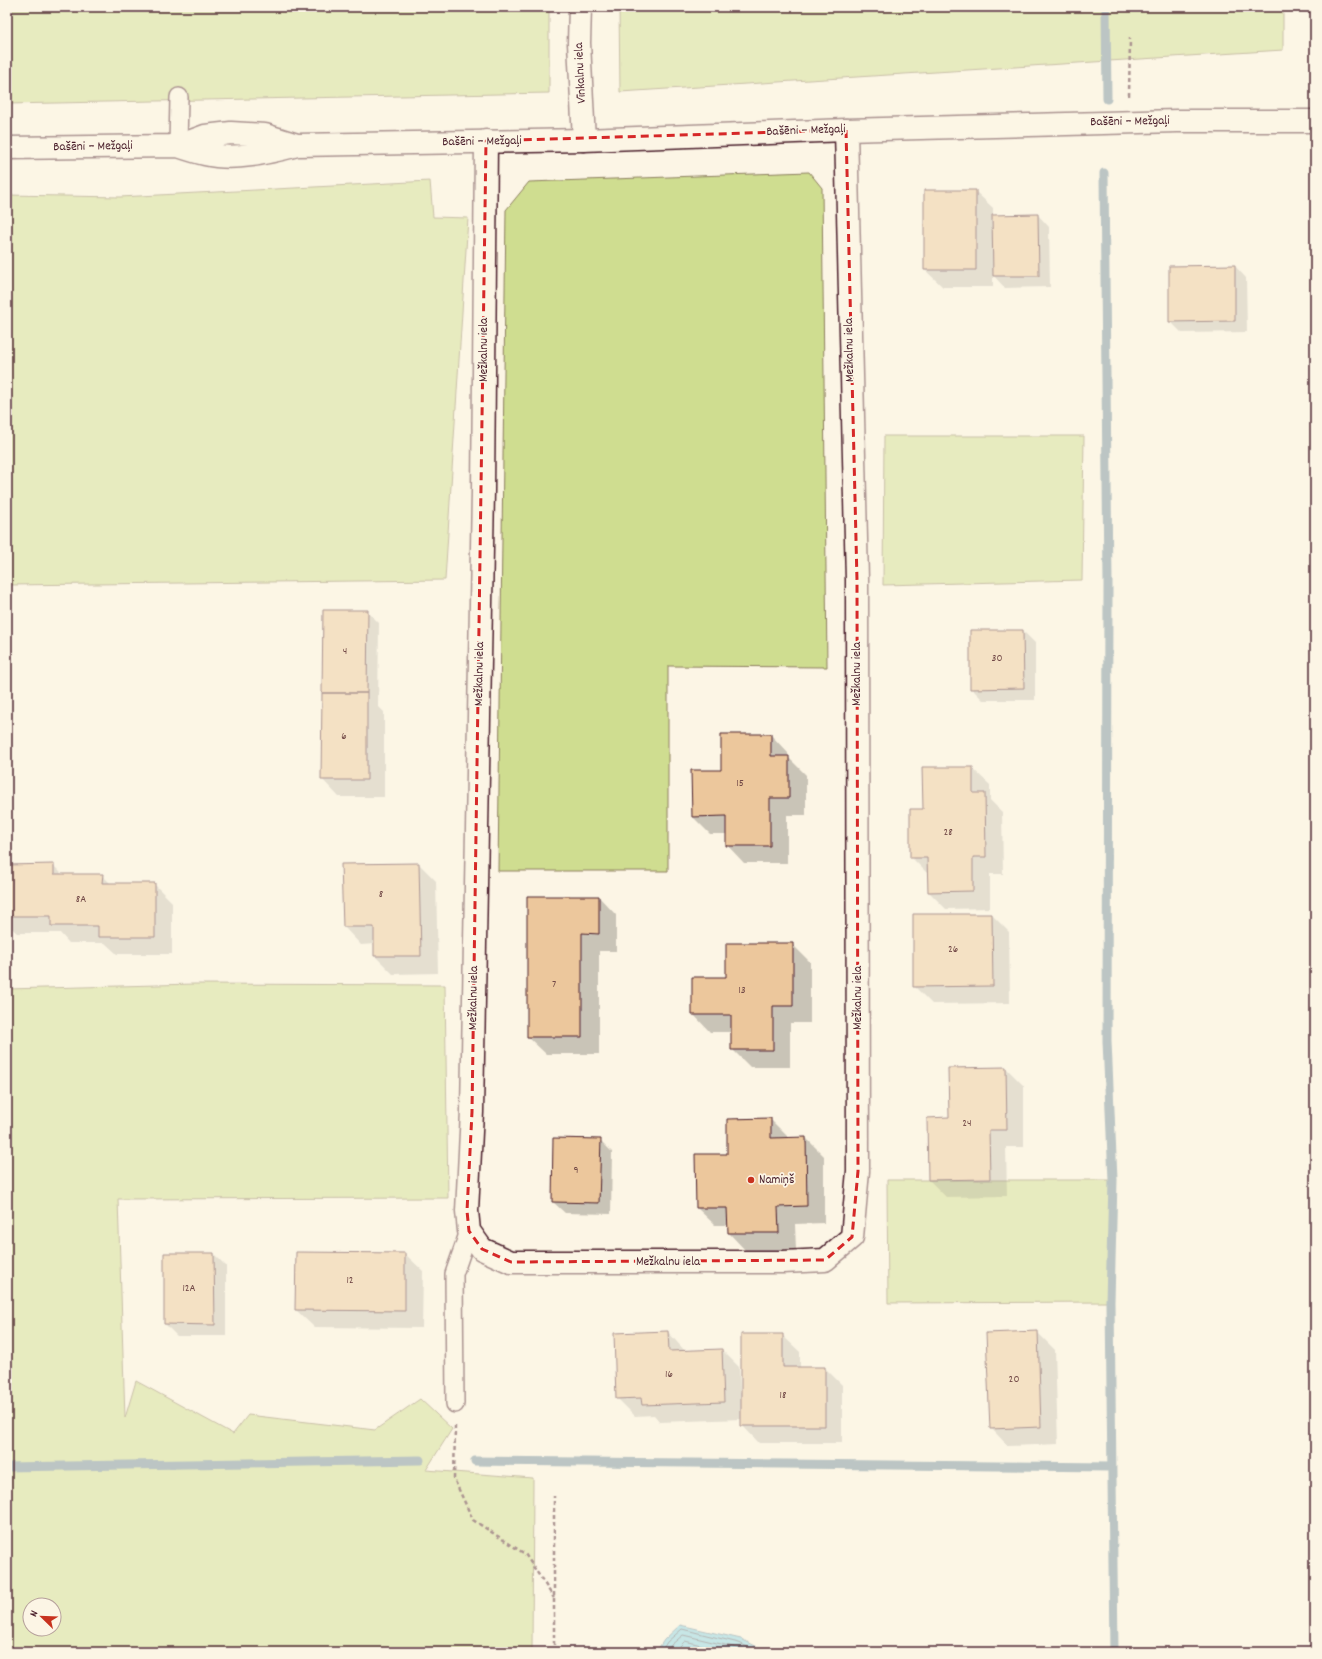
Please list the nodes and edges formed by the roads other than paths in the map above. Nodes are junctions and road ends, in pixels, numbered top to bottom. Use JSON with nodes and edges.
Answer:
{"nodes":[{"id":1,"x":580,"y":7,"type":"edge"},
{"id":2,"x":179,"y":97,"type":"dead end"},
{"id":3,"x":1315,"y":121,"type":"edge"},
{"id":4,"x":846,"y":130,"type":"junction"},
{"id":5,"x":584,"y":140,"type":"junction"},
{"id":6,"x":486,"y":141,"type":"junction"},
{"id":7,"x":178,"y":146,"type":"junction"},
{"id":8,"x":7,"y":148,"type":"edge"},
{"id":9,"x":469,"y":1231,"type":"junction"},
{"id":10,"x":455,"y":1404,"type":"road end"}],
"edges":[{"from":1,"to":5,"type":"street","name":"Vīnkalnu iela"},
{"from":2,"to":7,"type":"lane"},
{"from":3,"to":4,"type":"street","name":"Bašēni – Mežgaļi"},
{"from":4,"to":5,"type":"street","name":"Bašēni – Mežgaļi"},
{"from":4,"to":9,"type":"street","name":"Mežkalnu iela"},
{"from":5,"to":6,"type":"street","name":"Bašēni – Mežgaļi"},
{"from":6,"to":7,"type":"street","name":"Bašēni – Mežgaļi"},
{"from":6,"to":9,"type":"street","name":"Mežkalnu iela"},
{"from":7,"to":8,"type":"street","name":"Bašēni – Mežgaļi"},
{"from":9,"to":10,"type":"lane"}]}
